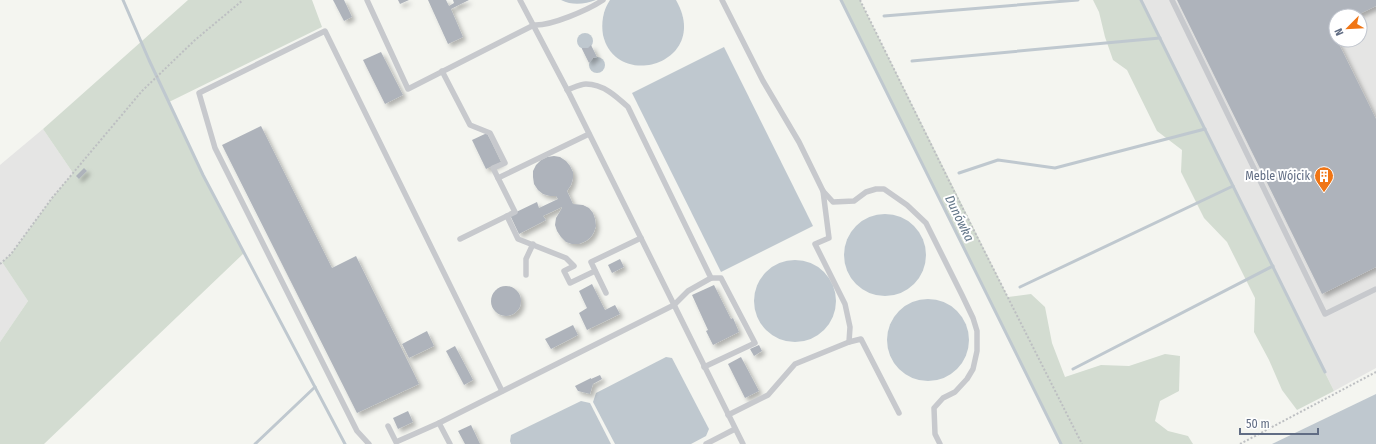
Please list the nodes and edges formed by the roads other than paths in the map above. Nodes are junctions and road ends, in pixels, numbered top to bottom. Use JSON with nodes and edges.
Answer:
{"nodes":[{"id":1,"x":367,"y":0,"type":"edge"},
{"id":2,"x":520,"y":0,"type":"edge"},
{"id":3,"x":602,"y":0,"type":"edge"},
{"id":4,"x":722,"y":0,"type":"edge"},
{"id":5,"x":1172,"y":0,"type":"edge"},
{"id":6,"x":534,"y":25,"type":"junction"},
{"id":7,"x":442,"y":71,"type":"junction"},
{"id":8,"x":567,"y":90,"type":"junction"},
{"id":9,"x":589,"y":134,"type":"junction"},
{"id":10,"x":498,"y":178,"type":"junction"},
{"id":11,"x":823,"y":191,"type":"junction"},
{"id":12,"x":507,"y":216,"type":"junction"},
{"id":13,"x":641,"y":238,"type":"junction"},
{"id":14,"x":460,"y":239,"type":"dead end"},
{"id":15,"x":533,"y":244,"type":"junction"},
{"id":16,"x":596,"y":271,"type":"junction"},
{"id":17,"x":526,"y":275,"type":"dead end"},
{"id":18,"x":711,"y":278,"type":"junction"},
{"id":19,"x":1376,"y":289,"type":"edge"},
{"id":20,"x":606,"y":294,"type":"dead end"},
{"id":21,"x":674,"y":305,"type":"junction"},
{"id":22,"x":849,"y":342,"type":"junction"},
{"id":23,"x":704,"y":367,"type":"junction"},
{"id":24,"x":502,"y":391,"type":"junction"},
{"id":25,"x":899,"y":413,"type":"dead end"},
{"id":26,"x":728,"y":415,"type":"junction"},
{"id":27,"x":439,"y":423,"type":"junction"},
{"id":28,"x":388,"y":426,"type":"dead end"},
{"id":29,"x":735,"y":429,"type":"junction"},
{"id":30,"x":369,"y":444,"type":"edge"},
{"id":31,"x":450,"y":444,"type":"edge"},
{"id":32,"x":706,"y":444,"type":"edge"},
{"id":33,"x":742,"y":444,"type":"edge"},
{"id":34,"x":940,"y":444,"type":"edge"}],
"edges":[{"from":1,"to":7,"type":"lane"},
{"from":2,"to":6,"type":"lane"},
{"from":3,"to":6,"type":"lane"},
{"from":4,"to":11,"type":"lane"},
{"from":5,"to":19,"type":"lane"},
{"from":6,"to":7,"type":"lane"},
{"from":6,"to":8,"type":"lane"},
{"from":7,"to":10,"type":"lane"},
{"from":8,"to":9,"type":"lane"},
{"from":8,"to":18,"type":"lane"},
{"from":9,"to":10,"type":"lane"},
{"from":9,"to":13,"type":"lane"},
{"from":10,"to":12,"type":"lane"},
{"from":11,"to":22,"type":"lane"},
{"from":11,"to":34,"type":"lane"},
{"from":12,"to":14,"type":"lane"},
{"from":12,"to":15,"type":"lane"},
{"from":13,"to":16,"type":"lane"},
{"from":13,"to":21,"type":"lane"},
{"from":15,"to":16,"type":"lane"},
{"from":15,"to":17,"type":"lane"},
{"from":16,"to":20,"type":"lane"},
{"from":18,"to":21,"type":"lane"},
{"from":18,"to":23,"type":"lane"},
{"from":21,"to":23,"type":"lane"},
{"from":21,"to":24,"type":"lane"},
{"from":22,"to":25,"type":"lane"},
{"from":22,"to":26,"type":"lane"},
{"from":23,"to":26,"type":"lane"},
{"from":24,"to":27,"type":"lane"},
{"from":24,"to":30,"type":"lane"},
{"from":26,"to":29,"type":"lane"},
{"from":27,"to":28,"type":"lane"},
{"from":27,"to":31,"type":"lane"},
{"from":29,"to":32,"type":"lane"},
{"from":29,"to":33,"type":"lane"}]}
